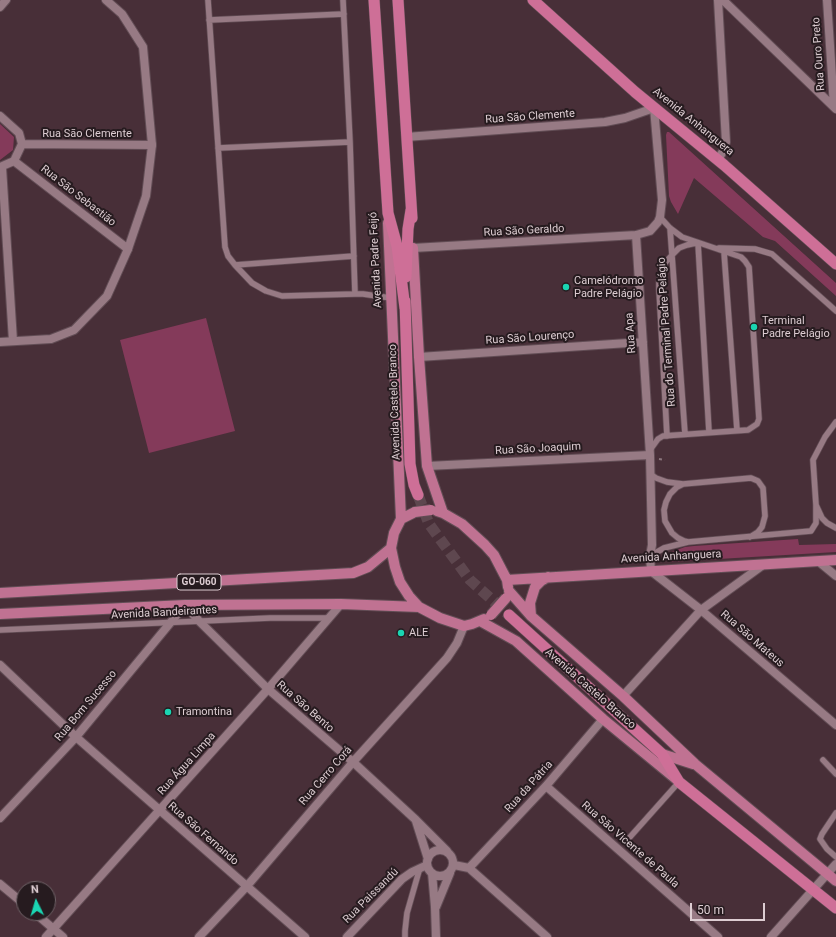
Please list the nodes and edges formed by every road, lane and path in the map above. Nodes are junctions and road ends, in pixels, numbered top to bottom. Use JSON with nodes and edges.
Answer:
{"nodes":[{"id":1,"x":6,"y":0,"type":"edge"},
{"id":2,"x":106,"y":0,"type":"edge"},
{"id":3,"x":208,"y":0,"type":"edge"},
{"id":4,"x":343,"y":0,"type":"edge"},
{"id":5,"x":374,"y":0,"type":"edge"},
{"id":6,"x":398,"y":0,"type":"edge"},
{"id":7,"x":533,"y":0,"type":"edge"},
{"id":8,"x":718,"y":0,"type":"edge"},
{"id":9,"x":723,"y":0,"type":"edge"},
{"id":10,"x":827,"y":0,"type":"edge"},
{"id":11,"x":0,"y":6,"type":"edge"},
{"id":12,"x":344,"y":14,"type":"junction"},
{"id":13,"x":210,"y":20,"type":"junction"},
{"id":14,"x":654,"y":108,"type":"junction"},
{"id":15,"x":835,"y":108,"type":"edge"},
{"id":16,"x":0,"y":116,"type":"edge"},
{"id":17,"x":406,"y":137,"type":"junction"},
{"id":18,"x":350,"y":142,"type":"junction"},
{"id":19,"x":22,"y":144,"type":"junction"},
{"id":20,"x":152,"y":145,"type":"junction"},
{"id":21,"x":218,"y":148,"type":"junction"},
{"id":22,"x":718,"y":160,"type":"junction"},
{"id":23,"x":14,"y":161,"type":"junction"},
{"id":24,"x":1,"y":167,"type":"edge"},
{"id":25,"x":411,"y":210,"type":"junction"},
{"id":26,"x":388,"y":213,"type":"junction"},
{"id":27,"x":660,"y":217,"type":"junction"},
{"id":28,"x":670,"y":228,"type":"junction"},
{"id":29,"x":636,"y":235,"type":"junction"},
{"id":30,"x":3,"y":238,"type":"edge"},
{"id":31,"x":698,"y":243,"type":"junction"},
{"id":32,"x":413,"y":248,"type":"junction"},
{"id":33,"x":713,"y":248,"type":"junction"},
{"id":34,"x":128,"y":249,"type":"junction"},
{"id":35,"x":724,"y":252,"type":"junction"},
{"id":36,"x":672,"y":255,"type":"junction"},
{"id":37,"x":354,"y":256,"type":"junction"},
{"id":38,"x":836,"y":264,"type":"edge"},
{"id":39,"x":235,"y":265,"type":"junction"},
{"id":40,"x":355,"y":294,"type":"junction"},
{"id":41,"x":391,"y":298,"type":"junction"},
{"id":42,"x":405,"y":308,"type":"junction"},
{"id":43,"x":836,"y":311,"type":"edge"},
{"id":44,"x":13,"y":341,"type":"junction"},
{"id":45,"x":0,"y":342,"type":"edge"},
{"id":46,"x":643,"y":342,"type":"junction"},
{"id":47,"x":419,"y":357,"type":"junction"},
{"id":48,"x":836,"y":422,"type":"edge"},
{"id":49,"x":737,"y":430,"type":"junction"},
{"id":50,"x":709,"y":432,"type":"junction"},
{"id":51,"x":685,"y":434,"type":"junction"},
{"id":52,"x":667,"y":436,"type":"junction"},
{"id":53,"x":650,"y":452,"type":"junction"},
{"id":54,"x":427,"y":466,"type":"junction"},
{"id":55,"x":650,"y":474,"type":"junction"},
{"id":56,"x":683,"y":484,"type":"junction"},
{"id":57,"x":418,"y":495,"type":"tunnel mouth"},
{"id":58,"x":816,"y":505,"type":"junction"},
{"id":59,"x":444,"y":513,"type":"junction"},
{"id":60,"x":401,"y":520,"type":"junction"},
{"id":61,"x":836,"y":528,"type":"edge"},
{"id":62,"x":750,"y":537,"type":"junction"},
{"id":63,"x":688,"y":542,"type":"junction"},
{"id":64,"x":391,"y":548,"type":"junction"},
{"id":65,"x":650,"y":556,"type":"junction"},
{"id":66,"x":836,"y":560,"type":"edge"},
{"id":67,"x":819,"y":562,"type":"junction"},
{"id":68,"x":763,"y":565,"type":"junction"},
{"id":69,"x":651,"y":571,"type":"junction"},
{"id":70,"x":836,"y":576,"type":"edge"},
{"id":71,"x":549,"y":577,"type":"junction"},
{"id":72,"x":507,"y":580,"type":"junction"},
{"id":73,"x":0,"y":593,"type":"edge"},
{"id":74,"x":507,"y":595,"type":"junction"},
{"id":75,"x":341,"y":604,"type":"junction"},
{"id":76,"x":185,"y":605,"type":"junction"},
{"id":77,"x":419,"y":607,"type":"junction"},
{"id":78,"x":701,"y":610,"type":"junction"},
{"id":79,"x":0,"y":614,"type":"edge"},
{"id":80,"x":509,"y":615,"type":"tunnel mouth"},
{"id":81,"x":531,"y":616,"type":"junction"},
{"id":82,"x":328,"y":618,"type":"junction"},
{"id":83,"x":200,"y":621,"type":"junction"},
{"id":84,"x":480,"y":621,"type":"junction"},
{"id":85,"x":171,"y":623,"type":"junction"},
{"id":86,"x":464,"y":626,"type":"junction"},
{"id":87,"x":0,"y":630,"type":"edge"},
{"id":88,"x":0,"y":665,"type":"edge"},
{"id":89,"x":268,"y":689,"type":"junction"},
{"id":90,"x":623,"y":696,"type":"junction"},
{"id":91,"x":603,"y":719,"type":"junction"},
{"id":92,"x":836,"y":725,"type":"edge"},
{"id":93,"x":76,"y":737,"type":"junction"},
{"id":94,"x":662,"y":754,"type":"junction"},
{"id":95,"x":823,"y":760,"type":"dead end"},
{"id":96,"x":353,"y":762,"type":"junction"},
{"id":97,"x":695,"y":764,"type":"junction"},
{"id":98,"x":836,"y":774,"type":"edge"},
{"id":99,"x":679,"y":782,"type":"junction"},
{"id":100,"x":546,"y":786,"type":"junction"},
{"id":101,"x":160,"y":812,"type":"junction"},
{"id":102,"x":836,"y":813,"type":"edge"},
{"id":103,"x":0,"y":818,"type":"edge"},
{"id":104,"x":416,"y":820,"type":"junction"},
{"id":105,"x":630,"y":837,"type":"dead end"},
{"id":106,"x":447,"y":851,"type":"junction"},
{"id":107,"x":836,"y":858,"type":"edge"},
{"id":108,"x":836,"y":864,"type":"edge"},
{"id":109,"x":454,"y":865,"type":"junction"},
{"id":110,"x":429,"y":867,"type":"junction"},
{"id":111,"x":469,"y":868,"type":"junction"},
{"id":112,"x":415,"y":872,"type":"junction"},
{"id":113,"x":450,"y":873,"type":"junction"},
{"id":114,"x":827,"y":874,"type":"junction"},
{"id":115,"x":836,"y":881,"type":"edge"},
{"id":116,"x":0,"y":884,"type":"edge"},
{"id":117,"x":247,"y":886,"type":"junction"},
{"id":118,"x":813,"y":890,"type":"junction"},
{"id":119,"x":16,"y":897,"type":"edge"},
{"id":120,"x":435,"y":907,"type":"junction"},
{"id":121,"x":836,"y":908,"type":"edge"},
{"id":122,"x":44,"y":921,"type":"edge"},
{"id":123,"x":54,"y":929,"type":"junction"},
{"id":124,"x":46,"y":937,"type":"edge"},
{"id":125,"x":63,"y":937,"type":"edge"},
{"id":126,"x":199,"y":937,"type":"edge"},
{"id":127,"x":305,"y":937,"type":"edge"},
{"id":128,"x":347,"y":937,"type":"edge"},
{"id":129,"x":405,"y":937,"type":"edge"},
{"id":130,"x":436,"y":937,"type":"edge"},
{"id":131,"x":547,"y":937,"type":"edge"},
{"id":132,"x":718,"y":937,"type":"edge"},
{"id":133,"x":771,"y":937,"type":"edge"}],
"edges":[{"from":1,"to":11,"type":"street"},
{"from":2,"to":20,"type":"street"},
{"from":3,"to":13,"type":"lane"},
{"from":4,"to":12,"type":"lane"},
{"from":5,"to":26,"type":"highway","name":"Avenida Padre Feijó"},
{"from":6,"to":17,"type":"highway"},
{"from":7,"to":14,"type":"highway","name":"Avenida Anhanguera"},
{"from":8,"to":22,"type":"street"},
{"from":9,"to":15,"type":"street"},
{"from":10,"to":15,"type":"street","name":"Rua Ouro Preto"},
{"from":12,"to":13,"type":"lane"},
{"from":12,"to":18,"type":"lane"},
{"from":13,"to":21,"type":"lane"},
{"from":14,"to":17,"type":"street","name":"Rua São Clemente"},
{"from":14,"to":22,"type":"highway","name":"Avenida Anhanguera"},
{"from":14,"to":27,"type":"street"},
{"from":16,"to":19,"type":"street"},
{"from":17,"to":25,"type":"highway"},
{"from":18,"to":21,"type":"lane"},
{"from":18,"to":37,"type":"lane"},
{"from":19,"to":20,"type":"street","name":"Rua São Clemente"},
{"from":19,"to":23,"type":"street"},
{"from":20,"to":34,"type":"street"},
{"from":21,"to":39,"type":"lane"},
{"from":22,"to":38,"type":"highway","name":"Avenida Anhanguera"},
{"from":23,"to":24,"type":"street"},
{"from":23,"to":34,"type":"street","name":"Rua São Sebastião"},
{"from":24,"to":30,"type":"street"},
{"from":25,"to":32,"type":"highway"},
{"from":25,"to":42,"type":"highway","name":"Avenida Castelo Branco"},
{"from":26,"to":41,"type":"main road","name":"Avenida Padre Feijó"},
{"from":26,"to":42,"type":"highway","name":"Avenida Castelo Branco"},
{"from":27,"to":28,"type":"lane"},
{"from":27,"to":29,"type":"street"},
{"from":28,"to":31,"type":"lane"},
{"from":28,"to":36,"type":"lane","name":"Rua do Terminal Padre Pelágio"},
{"from":29,"to":32,"type":"street","name":"Rua São Geraldo"},
{"from":29,"to":46,"type":"street","name":"Rua Apa"},
{"from":30,"to":44,"type":"street"},
{"from":31,"to":33,"type":"lane"},
{"from":31,"to":36,"type":"lane"},
{"from":31,"to":50,"type":"lane"},
{"from":32,"to":47,"type":"main road"},
{"from":33,"to":35,"type":"lane"},
{"from":33,"to":43,"type":"lane"},
{"from":34,"to":44,"type":"street"},
{"from":35,"to":49,"type":"lane"},
{"from":35,"to":49,"type":"lane"},
{"from":36,"to":51,"type":"lane","name":"Rua do Terminal Padre Pelágio"},
{"from":36,"to":52,"type":"lane"},
{"from":37,"to":39,"type":"lane"},
{"from":37,"to":40,"type":"lane"},
{"from":39,"to":40,"type":"lane"},
{"from":40,"to":41,"type":"lane"},
{"from":41,"to":60,"type":"main road","name":"Avenida Padre Feijó"},
{"from":42,"to":57,"type":"highway","name":"Avenida Castelo Branco"},
{"from":44,"to":45,"type":"street"},
{"from":46,"to":47,"type":"street","name":"Rua São Lourenço"},
{"from":46,"to":53,"type":"street","name":"Rua Apa"},
{"from":47,"to":54,"type":"main road"},
{"from":48,"to":58,"type":"lane"},
{"from":49,"to":50,"type":"lane"},
{"from":50,"to":51,"type":"lane"},
{"from":51,"to":52,"type":"lane"},
{"from":52,"to":53,"type":"lane"},
{"from":53,"to":54,"type":"street","name":"Rua São Joaquim"},
{"from":53,"to":55,"type":"street","name":"Rua Apa"},
{"from":54,"to":59,"type":"main road"},
{"from":55,"to":56,"type":"lane"},
{"from":55,"to":65,"type":"street","name":"Rua Apa"},
{"from":56,"to":62,"type":"lane"},
{"from":56,"to":63,"type":"lane"},
{"from":58,"to":61,"type":"lane"},
{"from":58,"to":62,"type":"lane"},
{"from":59,"to":60,"type":"main road","bridge":true},
{"from":59,"to":72,"type":"main road"},
{"from":60,"to":64,"type":"main road"},
{"from":62,"to":63,"type":"lane"},
{"from":63,"to":65,"type":"lane"},
{"from":64,"to":73,"type":"main road","name":"GO-060","number":"GO-060"},
{"from":64,"to":77,"type":"main road"},
{"from":65,"to":69,"type":"street","name":"Rua Apa"},
{"from":66,"to":67,"type":"main road","name":"Avenida Anhanguera"},
{"from":67,"to":68,"type":"main road","name":"Avenida Anhanguera"},
{"from":67,"to":70,"type":"street"},
{"from":68,"to":69,"type":"main road","name":"Avenida Anhanguera"},
{"from":68,"to":78,"type":"street"},
{"from":69,"to":71,"type":"main road","name":"Avenida Anhanguera"},
{"from":69,"to":78,"type":"street","name":"Rua São Mateus"},
{"from":71,"to":72,"type":"main road","name":"Avenida Anhanguera"},
{"from":71,"to":81,"type":"main road"},
{"from":72,"to":74,"type":"main road"},
{"from":74,"to":81,"type":"main road","name":"Avenida Castelo Branco"},
{"from":74,"to":84,"type":"main road","bridge":true},
{"from":75,"to":76,"type":"main road","name":"GO-060","number":"GO-060"},
{"from":75,"to":77,"type":"main road","name":"GO-060","number":"GO-060"},
{"from":75,"to":82,"type":"street","name":"Rua Água Limpa"},
{"from":76,"to":79,"type":"main road","name":"GO-060","number":"GO-060"},
{"from":76,"to":83,"type":"street","name":"Rua São Bento"},
{"from":76,"to":85,"type":"street","name":"Rua Bom Sucesso"},
{"from":77,"to":86,"type":"main road","number":"GO-060"},
{"from":78,"to":90,"type":"street"},
{"from":78,"to":92,"type":"street","name":"Rua São Mateus"},
{"from":80,"to":94,"type":"highway","name":"Avenida Castelo Branco"},
{"from":81,"to":90,"type":"main road","name":"Avenida Castelo Branco"},
{"from":82,"to":83,"type":"lane","name":"Avenida Bandeirantes"},
{"from":82,"to":89,"type":"street","name":"Rua Água Limpa"},
{"from":83,"to":85,"type":"lane","name":"Avenida Bandeirantes"},
{"from":83,"to":89,"type":"street","name":"Rua São Bento"},
{"from":84,"to":86,"type":"main road"},
{"from":84,"to":91,"type":"main road","name":"Avenida Castelo Branco"},
{"from":85,"to":87,"type":"lane","name":"Avenida Bandeirantes"},
{"from":85,"to":93,"type":"street","name":"Rua Bom Sucesso"},
{"from":86,"to":96,"type":"street","name":"Rua Cerro Corá"},
{"from":88,"to":93,"type":"street","name":"Rua São Fernando"},
{"from":89,"to":96,"type":"street","name":"Rua São Bento"},
{"from":89,"to":101,"type":"street","name":"Rua Água Limpa"},
{"from":90,"to":97,"type":"main road","name":"Avenida Castelo Branco"},
{"from":91,"to":99,"type":"main road","name":"Avenida Castelo Branco"},
{"from":91,"to":100,"type":"street","name":"Rua da Pátria"},
{"from":93,"to":101,"type":"street","name":"Rua São Fernando"},
{"from":93,"to":103,"type":"street","name":"Rua Bom Sucesso"},
{"from":94,"to":97,"type":"main road","name":"Avenida Castelo Branco"},
{"from":94,"to":99,"type":"highway","name":"Avenida Castelo Branco"},
{"from":95,"to":98,"type":"lane"},
{"from":96,"to":104,"type":"street","name":"Rua São Bento"},
{"from":96,"to":117,"type":"street","name":"Rua Cerro Corá"},
{"from":97,"to":114,"type":"main road","name":"Avenida Castelo Branco"},
{"from":99,"to":105,"type":"lane"},
{"from":99,"to":118,"type":"highway","name":"Avenida Castelo Branco"},
{"from":100,"to":111,"type":"street","name":"Rua da Pátria"},
{"from":100,"to":132,"type":"street","name":"Rua São Vicente de Paula"},
{"from":101,"to":117,"type":"street","name":"Rua São Fernando"},
{"from":101,"to":123,"type":"street","name":"Rua Água Limpa"},
{"from":102,"to":107,"type":"lane"},
{"from":104,"to":106,"type":"street","name":"Rua São Bento"},
{"from":104,"to":110,"type":"street","name":"Rua São Bento"},
{"from":106,"to":109,"type":"street"},
{"from":106,"to":110,"type":"street"},
{"from":108,"to":114,"type":"street"},
{"from":109,"to":111,"type":"street"},
{"from":109,"to":113,"type":"street"},
{"from":110,"to":112,"type":"street","name":"Rua Paissandú"},
{"from":110,"to":113,"type":"street"},
{"from":110,"to":120,"type":"street"},
{"from":111,"to":131,"type":"street"},
{"from":112,"to":128,"type":"street","name":"Rua Paissandú"},
{"from":112,"to":129,"type":"lane"},
{"from":113,"to":120,"type":"street"},
{"from":114,"to":115,"type":"main road","name":"Avenida Castelo Branco"},
{"from":114,"to":118,"type":"street"},
{"from":116,"to":119,"type":"street"},
{"from":117,"to":126,"type":"street","name":"Rua Cerro Corá"},
{"from":117,"to":127,"type":"street","name":"Rua São Fernando"},
{"from":118,"to":121,"type":"highway","name":"Avenida Castelo Branco"},
{"from":118,"to":133,"type":"street"},
{"from":120,"to":130,"type":"street"},
{"from":122,"to":123,"type":"street"},
{"from":123,"to":124,"type":"street","name":"Rua Água Limpa"},
{"from":123,"to":125,"type":"street"}]}
